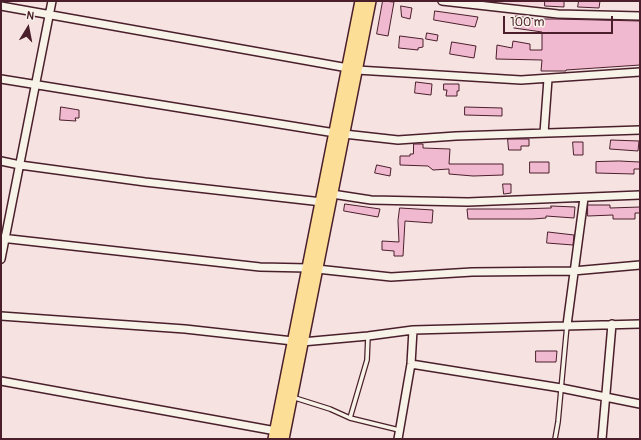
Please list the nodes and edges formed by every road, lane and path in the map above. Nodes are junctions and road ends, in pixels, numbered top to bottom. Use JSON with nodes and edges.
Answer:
{"nodes":[{"id":1,"x":52,"y":1,"type":"edge"},
{"id":2,"x":362,"y":1,"type":"edge"},
{"id":3,"x":370,"y":1,"type":"edge"},
{"id":4,"x":442,"y":1,"type":"edge"},
{"id":5,"x":1,"y":6,"type":"edge"},
{"id":6,"x":50,"y":14,"type":"junction"},
{"id":7,"x":640,"y":16,"type":"edge"},
{"id":8,"x":353,"y":69,"type":"junction"},
{"id":9,"x":640,"y":72,"type":"edge"},
{"id":10,"x":548,"y":78,"type":"junction"},
{"id":11,"x":1,"y":79,"type":"edge"},
{"id":12,"x":36,"y":86,"type":"junction"},
{"id":13,"x":640,"y":130,"type":"edge"},
{"id":14,"x":544,"y":133,"type":"junction"},
{"id":15,"x":340,"y":134,"type":"junction"},
{"id":16,"x":1,"y":161,"type":"edge"},
{"id":17,"x":20,"y":165,"type":"junction"},
{"id":18,"x":331,"y":174,"type":"junction"},
{"id":19,"x":332,"y":194,"type":"junction"},
{"id":20,"x":640,"y":195,"type":"edge"},
{"id":21,"x":584,"y":198,"type":"junction"},
{"id":22,"x":322,"y":202,"type":"junction"},
{"id":23,"x":3,"y":238,"type":"edge"},
{"id":24,"x":1,"y":258,"type":"edge"},
{"id":25,"x":640,"y":265,"type":"edge"},
{"id":26,"x":313,"y":269,"type":"junction"},
{"id":27,"x":574,"y":271,"type":"junction"},
{"id":28,"x":1,"y":316,"type":"edge"},
{"id":29,"x":612,"y":324,"type":"junction"},
{"id":30,"x":640,"y":324,"type":"edge"},
{"id":31,"x":567,"y":325,"type":"junction"},
{"id":32,"x":413,"y":330,"type":"junction"},
{"id":33,"x":368,"y":336,"type":"junction"},
{"id":34,"x":298,"y":342,"type":"junction"},
{"id":35,"x":411,"y":364,"type":"junction"},
{"id":36,"x":1,"y":381,"type":"edge"},
{"id":37,"x":561,"y":388,"type":"junction"},
{"id":38,"x":291,"y":397,"type":"junction"},
{"id":39,"x":606,"y":397,"type":"junction"},
{"id":40,"x":640,"y":404,"type":"edge"},
{"id":41,"x":350,"y":418,"type":"junction"},
{"id":42,"x":399,"y":430,"type":"junction"},
{"id":43,"x":278,"y":436,"type":"edge"},
{"id":44,"x":398,"y":439,"type":"edge"},
{"id":45,"x":555,"y":439,"type":"edge"},
{"id":46,"x":602,"y":439,"type":"edge"}],
"edges":[{"from":1,"to":6,"type":"street"},
{"from":2,"to":8,"type":"main road"},
{"from":3,"to":8,"type":"main road"},
{"from":4,"to":7,"type":"street"},
{"from":5,"to":6,"type":"street"},
{"from":6,"to":8,"type":"street"},
{"from":6,"to":12,"type":"street"},
{"from":8,"to":10,"type":"street"},
{"from":8,"to":15,"type":"main road"},
{"from":9,"to":10,"type":"street"},
{"from":10,"to":14,"type":"street"},
{"from":11,"to":12,"type":"street"},
{"from":12,"to":15,"type":"street"},
{"from":12,"to":17,"type":"street"},
{"from":13,"to":14,"type":"street"},
{"from":14,"to":15,"type":"street"},
{"from":15,"to":18,"type":"main road"},
{"from":16,"to":17,"type":"street"},
{"from":17,"to":22,"type":"street"},
{"from":17,"to":23,"type":"street"},
{"from":18,"to":19,"type":"main road"},
{"from":18,"to":22,"type":"main road"},
{"from":19,"to":21,"type":"street"},
{"from":19,"to":26,"type":"main road"},
{"from":20,"to":21,"type":"street"},
{"from":21,"to":27,"type":"street"},
{"from":22,"to":26,"type":"main road"},
{"from":23,"to":24,"type":"street"},
{"from":23,"to":26,"type":"street"},
{"from":25,"to":27,"type":"street"},
{"from":26,"to":27,"type":"street"},
{"from":26,"to":34,"type":"main road"},
{"from":27,"to":31,"type":"street"},
{"from":28,"to":34,"type":"street"},
{"from":29,"to":30,"type":"street"},
{"from":29,"to":31,"type":"street"},
{"from":29,"to":39,"type":"street"},
{"from":31,"to":32,"type":"street"},
{"from":31,"to":37,"type":"lane"},
{"from":32,"to":33,"type":"street"},
{"from":32,"to":35,"type":"street"},
{"from":33,"to":34,"type":"street"},
{"from":33,"to":41,"type":"lane"},
{"from":34,"to":38,"type":"main road"},
{"from":34,"to":43,"type":"main road"},
{"from":35,"to":37,"type":"street"},
{"from":35,"to":42,"type":"street"},
{"from":36,"to":43,"type":"street"},
{"from":37,"to":39,"type":"street"},
{"from":37,"to":45,"type":"lane"},
{"from":38,"to":41,"type":"lane"},
{"from":38,"to":43,"type":"main road"},
{"from":39,"to":40,"type":"street"},
{"from":39,"to":46,"type":"street"},
{"from":41,"to":42,"type":"lane"},
{"from":42,"to":44,"type":"street"}]}
